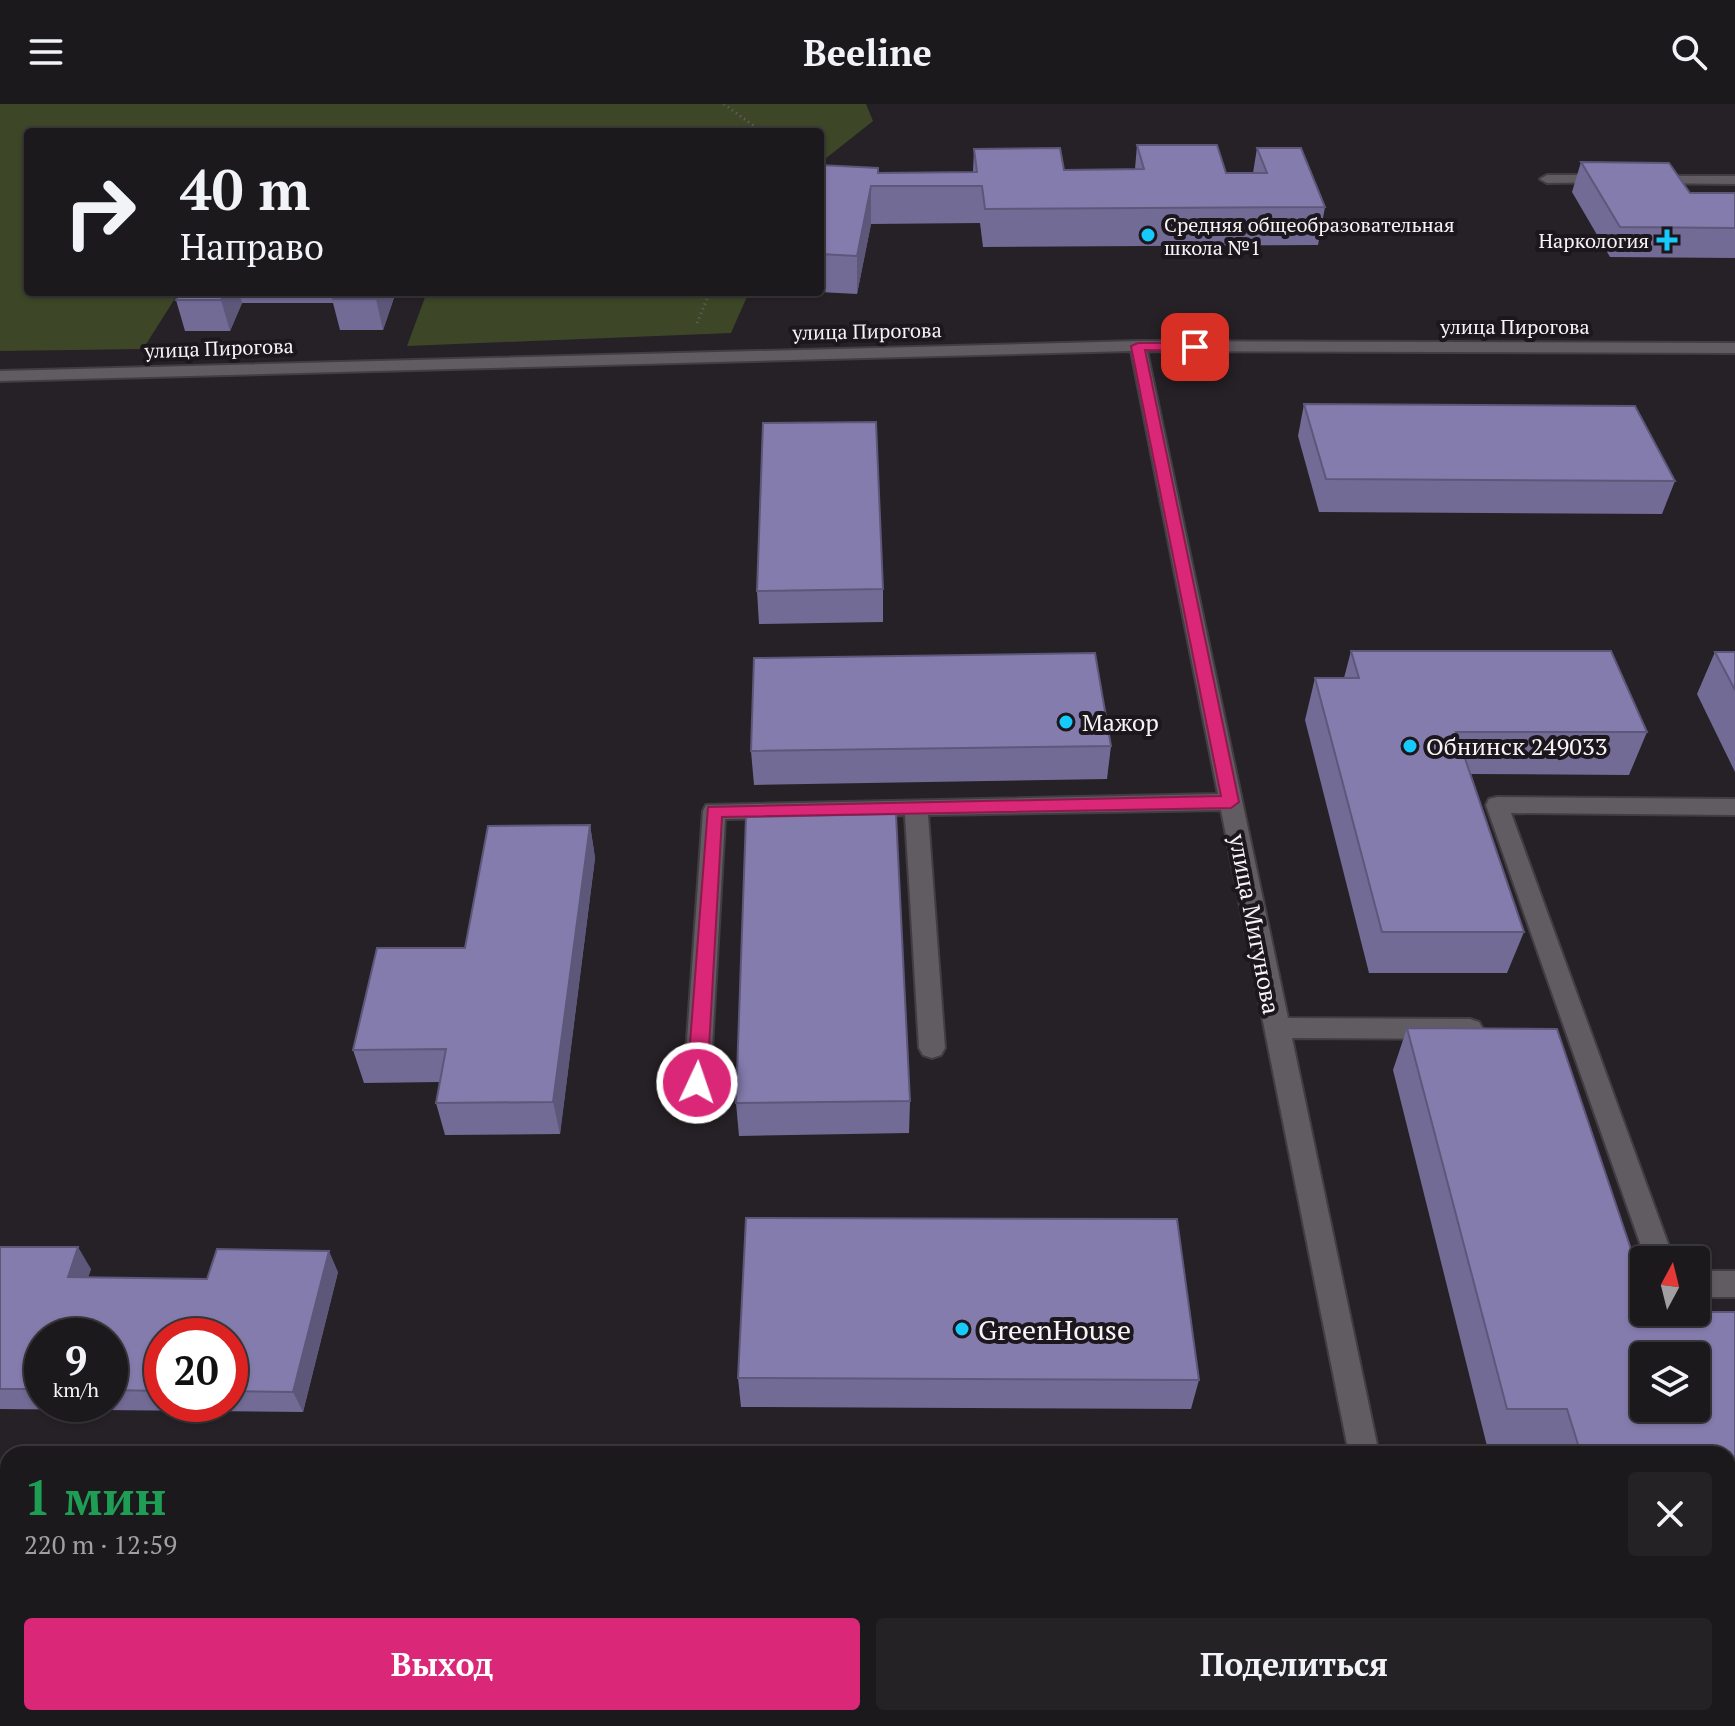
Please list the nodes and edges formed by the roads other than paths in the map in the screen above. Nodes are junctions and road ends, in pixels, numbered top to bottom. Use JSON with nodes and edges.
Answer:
{"nodes":[{"id":1,"x":1547,"y":179,"type":"dead end"},
{"id":2,"x":1735,"y":180,"type":"edge"},
{"id":3,"x":1138,"y":346,"type":"junction"},
{"id":4,"x":1735,"y":348,"type":"edge"},
{"id":5,"x":0,"y":376,"type":"edge"},
{"id":6,"x":1231,"y":802,"type":"junction"},
{"id":7,"x":1735,"y":807,"type":"edge"},
{"id":8,"x":916,"y":808,"type":"junction"},
{"id":9,"x":1277,"y":1028,"type":"junction"},
{"id":10,"x":1498,"y":1029,"type":"edge"},
{"id":11,"x":1545,"y":1029,"type":"edge"},
{"id":12,"x":1577,"y":1030,"type":"junction"},
{"id":13,"x":932,"y":1048,"type":"dead end"},
{"id":14,"x":697,"y":1083,"type":"dead end"},
{"id":15,"x":1655,"y":1246,"type":"edge"},
{"id":16,"x":1710,"y":1284,"type":"edge"},
{"id":17,"x":1735,"y":1284,"type":"edge"},
{"id":18,"x":1362,"y":1446,"type":"edge"}],
"edges":[{"from":1,"to":2,"type":"street"},
{"from":3,"to":4,"type":"street","name":"улица Пирогова"},
{"from":3,"to":5,"type":"street","name":"улица Пирогова"},
{"from":3,"to":6,"type":"street","name":"улица Мигунова"},
{"from":6,"to":8,"type":"street"},
{"from":6,"to":9,"type":"street","name":"улица Мигунова"},
{"from":7,"to":12,"type":"street"},
{"from":8,"to":13,"type":"street"},
{"from":8,"to":14,"type":"street"},
{"from":9,"to":10,"type":"street"},
{"from":9,"to":18,"type":"street","name":"улица Мигунова"},
{"from":11,"to":12,"type":"street"},
{"from":12,"to":15,"type":"street"},
{"from":16,"to":17,"type":"street"}]}
